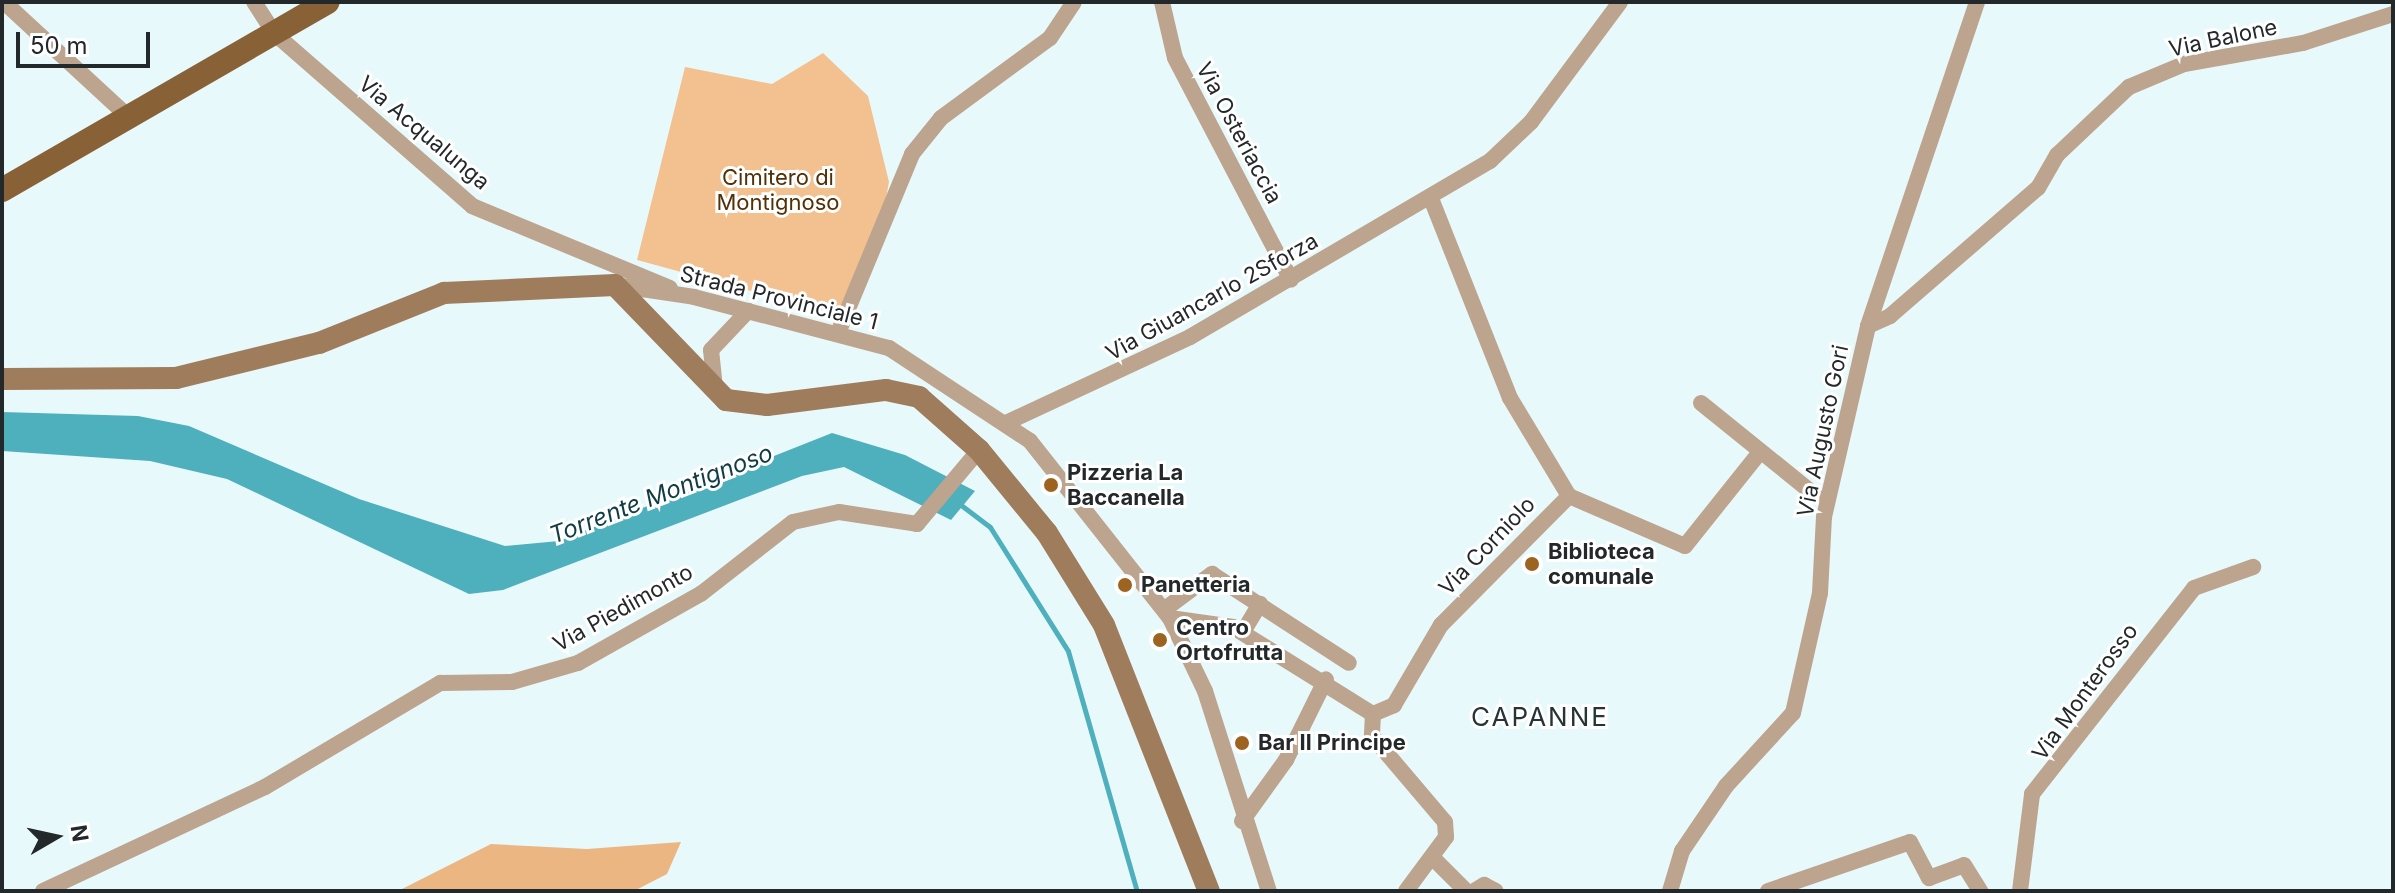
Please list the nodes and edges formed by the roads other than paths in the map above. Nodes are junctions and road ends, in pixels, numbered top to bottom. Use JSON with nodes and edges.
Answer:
{"nodes":[{"id":1,"x":4,"y":2,"type":"edge"},
{"id":2,"x":254,"y":2,"type":"edge"},
{"id":3,"x":328,"y":2,"type":"edge"},
{"id":4,"x":1074,"y":2,"type":"edge"},
{"id":5,"x":1162,"y":2,"type":"edge"},
{"id":6,"x":1620,"y":2,"type":"edge"},
{"id":7,"x":1977,"y":2,"type":"edge"},
{"id":8,"x":2393,"y":14,"type":"edge"},
{"id":9,"x":274,"y":33,"type":"junction"},
{"id":10,"x":131,"y":119,"type":"junction"},
{"id":11,"x":2,"y":190,"type":"edge"},
{"id":12,"x":1432,"y":201,"type":"junction"},
{"id":13,"x":1291,"y":280,"type":"junction"},
{"id":14,"x":615,"y":285,"type":"junction"},
{"id":15,"x":682,"y":295,"type":"junction"},
{"id":16,"x":748,"y":311,"type":"junction"},
{"id":17,"x":1868,"y":326,"type":"junction"},
{"id":18,"x":838,"y":333,"type":"junction"},
{"id":19,"x":2,"y":379,"type":"edge"},
{"id":20,"x":716,"y":390,"type":"junction"},
{"id":21,"x":1701,"y":403,"type":"dead end"},
{"id":22,"x":1008,"y":422,"type":"junction"},
{"id":23,"x":1760,"y":452,"type":"junction"},
{"id":24,"x":972,"y":456,"type":"junction"},
{"id":25,"x":1815,"y":495,"type":"dead end"},
{"id":26,"x":1569,"y":496,"type":"junction"},
{"id":27,"x":2253,"y":567,"type":"dead end"},
{"id":28,"x":1260,"y":604,"type":"junction"},
{"id":29,"x":1168,"y":613,"type":"junction"},
{"id":30,"x":1243,"y":632,"type":"junction"},
{"id":31,"x":1349,"y":663,"type":"dead end"},
{"id":32,"x":1326,"y":679,"type":"junction"},
{"id":33,"x":1373,"y":714,"type":"junction"},
{"id":34,"x":1242,"y":821,"type":"junction"},
{"id":35,"x":1433,"y":858,"type":"junction"},
{"id":36,"x":43,"y":891,"type":"edge"},
{"id":37,"x":1209,"y":891,"type":"edge"},
{"id":38,"x":1269,"y":891,"type":"edge"},
{"id":39,"x":1406,"y":891,"type":"edge"},
{"id":40,"x":1466,"y":891,"type":"edge"},
{"id":41,"x":1474,"y":891,"type":"edge"},
{"id":42,"x":1496,"y":891,"type":"edge"},
{"id":43,"x":1670,"y":891,"type":"edge"},
{"id":44,"x":1768,"y":891,"type":"edge"},
{"id":45,"x":1980,"y":891,"type":"edge"},
{"id":46,"x":2020,"y":891,"type":"edge"}],
"edges":[{"from":1,"to":10,"type":"street"},
{"from":2,"to":9,"type":"street","name":"Via Acqualunga"},
{"from":3,"to":9,"type":"main road"},
{"from":4,"to":18,"type":"street"},
{"from":5,"to":13,"type":"street","name":"Via Osteriaccia"},
{"from":6,"to":12,"type":"street","name":"Via Giuancarlo 2Sforza"},
{"from":7,"to":17,"type":"street","name":"Via Augusto Gori"},
{"from":8,"to":17,"type":"street","name":"Via Balone"},
{"from":9,"to":10,"type":"main road"},
{"from":9,"to":15,"type":"street","name":"Via Acqualunga"},
{"from":10,"to":11,"type":"main road"},
{"from":12,"to":13,"type":"street","name":"Via Giuancarlo 2Sforza"},
{"from":12,"to":26,"type":"street","name":"Via Corniolo"},
{"from":13,"to":22,"type":"street","name":"Via Giuancarlo 2Sforza"},
{"from":14,"to":15,"type":"street","name":"Strada Provinciale 1"},
{"from":14,"to":19,"type":"street"},
{"from":14,"to":20,"type":"street"},
{"from":15,"to":16,"type":"street","name":"Strada Provinciale 1"},
{"from":16,"to":18,"type":"street","name":"Strada Provinciale 1"},
{"from":16,"to":20,"type":"street"},
{"from":17,"to":43,"type":"street","name":"Via Augusto Gori"},
{"from":18,"to":22,"type":"street","name":"Strada Provinciale 1"},
{"from":20,"to":24,"type":"street"},
{"from":21,"to":23,"type":"street"},
{"from":22,"to":29,"type":"street","name":"Strada Provinciale 1"},
{"from":23,"to":25,"type":"street"},
{"from":23,"to":26,"type":"street"},
{"from":24,"to":36,"type":"street","name":"Via Piedimonto"},
{"from":24,"to":37,"type":"street"},
{"from":26,"to":33,"type":"street","name":"Via Corniolo"},
{"from":27,"to":46,"type":"street","name":"Via Monterosso"},
{"from":28,"to":29,"type":"street"},
{"from":28,"to":30,"type":"street"},
{"from":28,"to":31,"type":"street"},
{"from":29,"to":30,"type":"street"},
{"from":29,"to":34,"type":"street","name":"Strada Provinciale 1"},
{"from":30,"to":32,"type":"street"},
{"from":32,"to":33,"type":"street"},
{"from":32,"to":34,"type":"street"},
{"from":33,"to":35,"type":"street"},
{"from":34,"to":38,"type":"street","name":"Strada Provinciale 1"},
{"from":35,"to":39,"type":"street"},
{"from":35,"to":40,"type":"street"},
{"from":41,"to":42,"type":"street"},
{"from":44,"to":45,"type":"street"}]}
